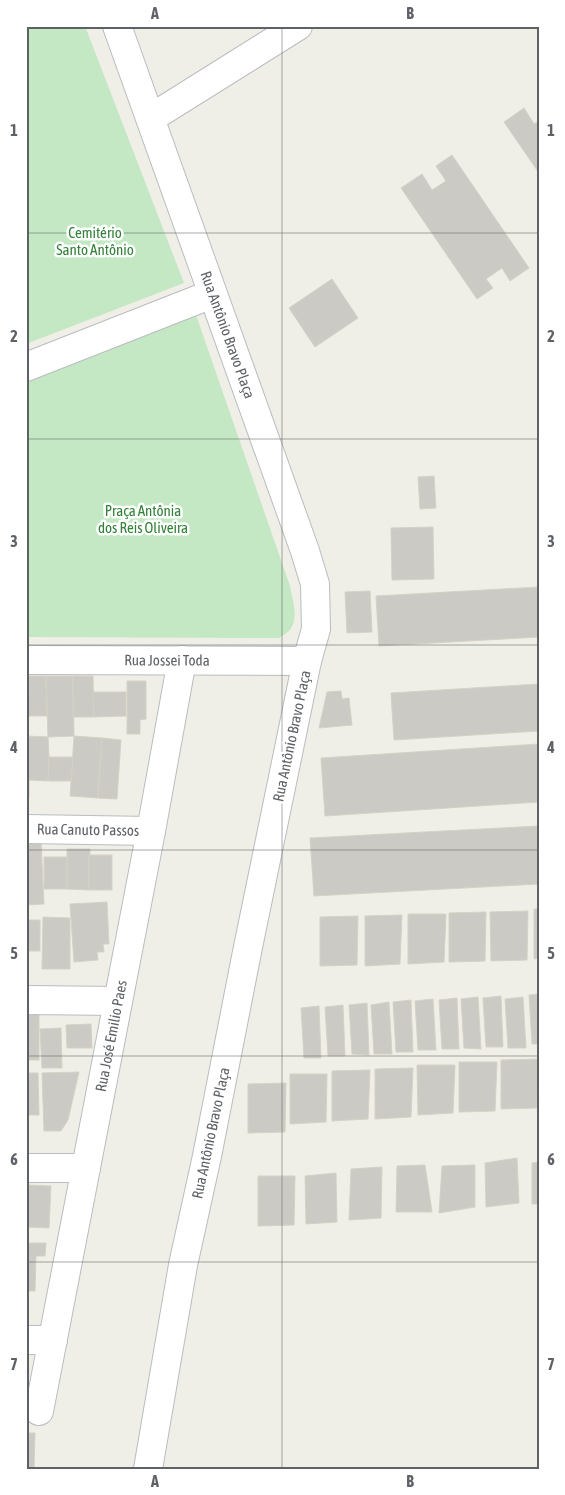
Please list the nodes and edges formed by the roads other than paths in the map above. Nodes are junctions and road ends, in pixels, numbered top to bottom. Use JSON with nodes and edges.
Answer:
{"nodes":[{"id":1,"x":116,"y":26,"type":"edge"},
{"id":2,"x":298,"y":26,"type":"edge"},
{"id":3,"x":151,"y":118,"type":"junction"},
{"id":4,"x":212,"y":294,"type":"junction"},
{"id":5,"x":26,"y":367,"type":"edge"},
{"id":6,"x":26,"y":660,"type":"edge"},
{"id":7,"x":182,"y":660,"type":"junction"},
{"id":8,"x":307,"y":661,"type":"junction"},
{"id":9,"x":26,"y":829,"type":"edge"},
{"id":10,"x":151,"y":831,"type":"junction"},
{"id":11,"x":26,"y":1000,"type":"edge"},
{"id":12,"x":118,"y":1001,"type":"junction"},
{"id":13,"x":26,"y":1168,"type":"edge"},
{"id":14,"x":86,"y":1168,"type":"junction"},
{"id":15,"x":26,"y":1340,"type":"edge"},
{"id":16,"x":53,"y":1340,"type":"junction"},
{"id":17,"x":39,"y":1411,"type":"dead end"},
{"id":18,"x":148,"y":1469,"type":"edge"}],
"edges":[{"from":1,"to":3,"type":"street","name":"Rua Antônio Bravo Plaça"},
{"from":2,"to":3,"type":"street"},
{"from":3,"to":4,"type":"street","name":"Rua Antônio Bravo Plaça"},
{"from":4,"to":5,"type":"street"},
{"from":4,"to":8,"type":"street","name":"Rua Antônio Bravo Plaça"},
{"from":6,"to":7,"type":"street","name":"Rua Jossei Toda"},
{"from":7,"to":8,"type":"street","name":"Rua Jossei Toda"},
{"from":7,"to":10,"type":"street","name":"Rua José Emilio Paes"},
{"from":8,"to":18,"type":"street","name":"Rua Antônio Bravo Plaça"},
{"from":9,"to":10,"type":"street","name":"Rua Canuto Passos"},
{"from":10,"to":12,"type":"street","name":"Rua José Emilio Paes"},
{"from":11,"to":12,"type":"street"},
{"from":12,"to":14,"type":"street","name":"Rua José Emilio Paes"},
{"from":13,"to":14,"type":"street"},
{"from":14,"to":16,"type":"street","name":"Rua José Emilio Paes"},
{"from":15,"to":16,"type":"street"},
{"from":16,"to":17,"type":"street","name":"Rua José Emilio Paes"}]}
